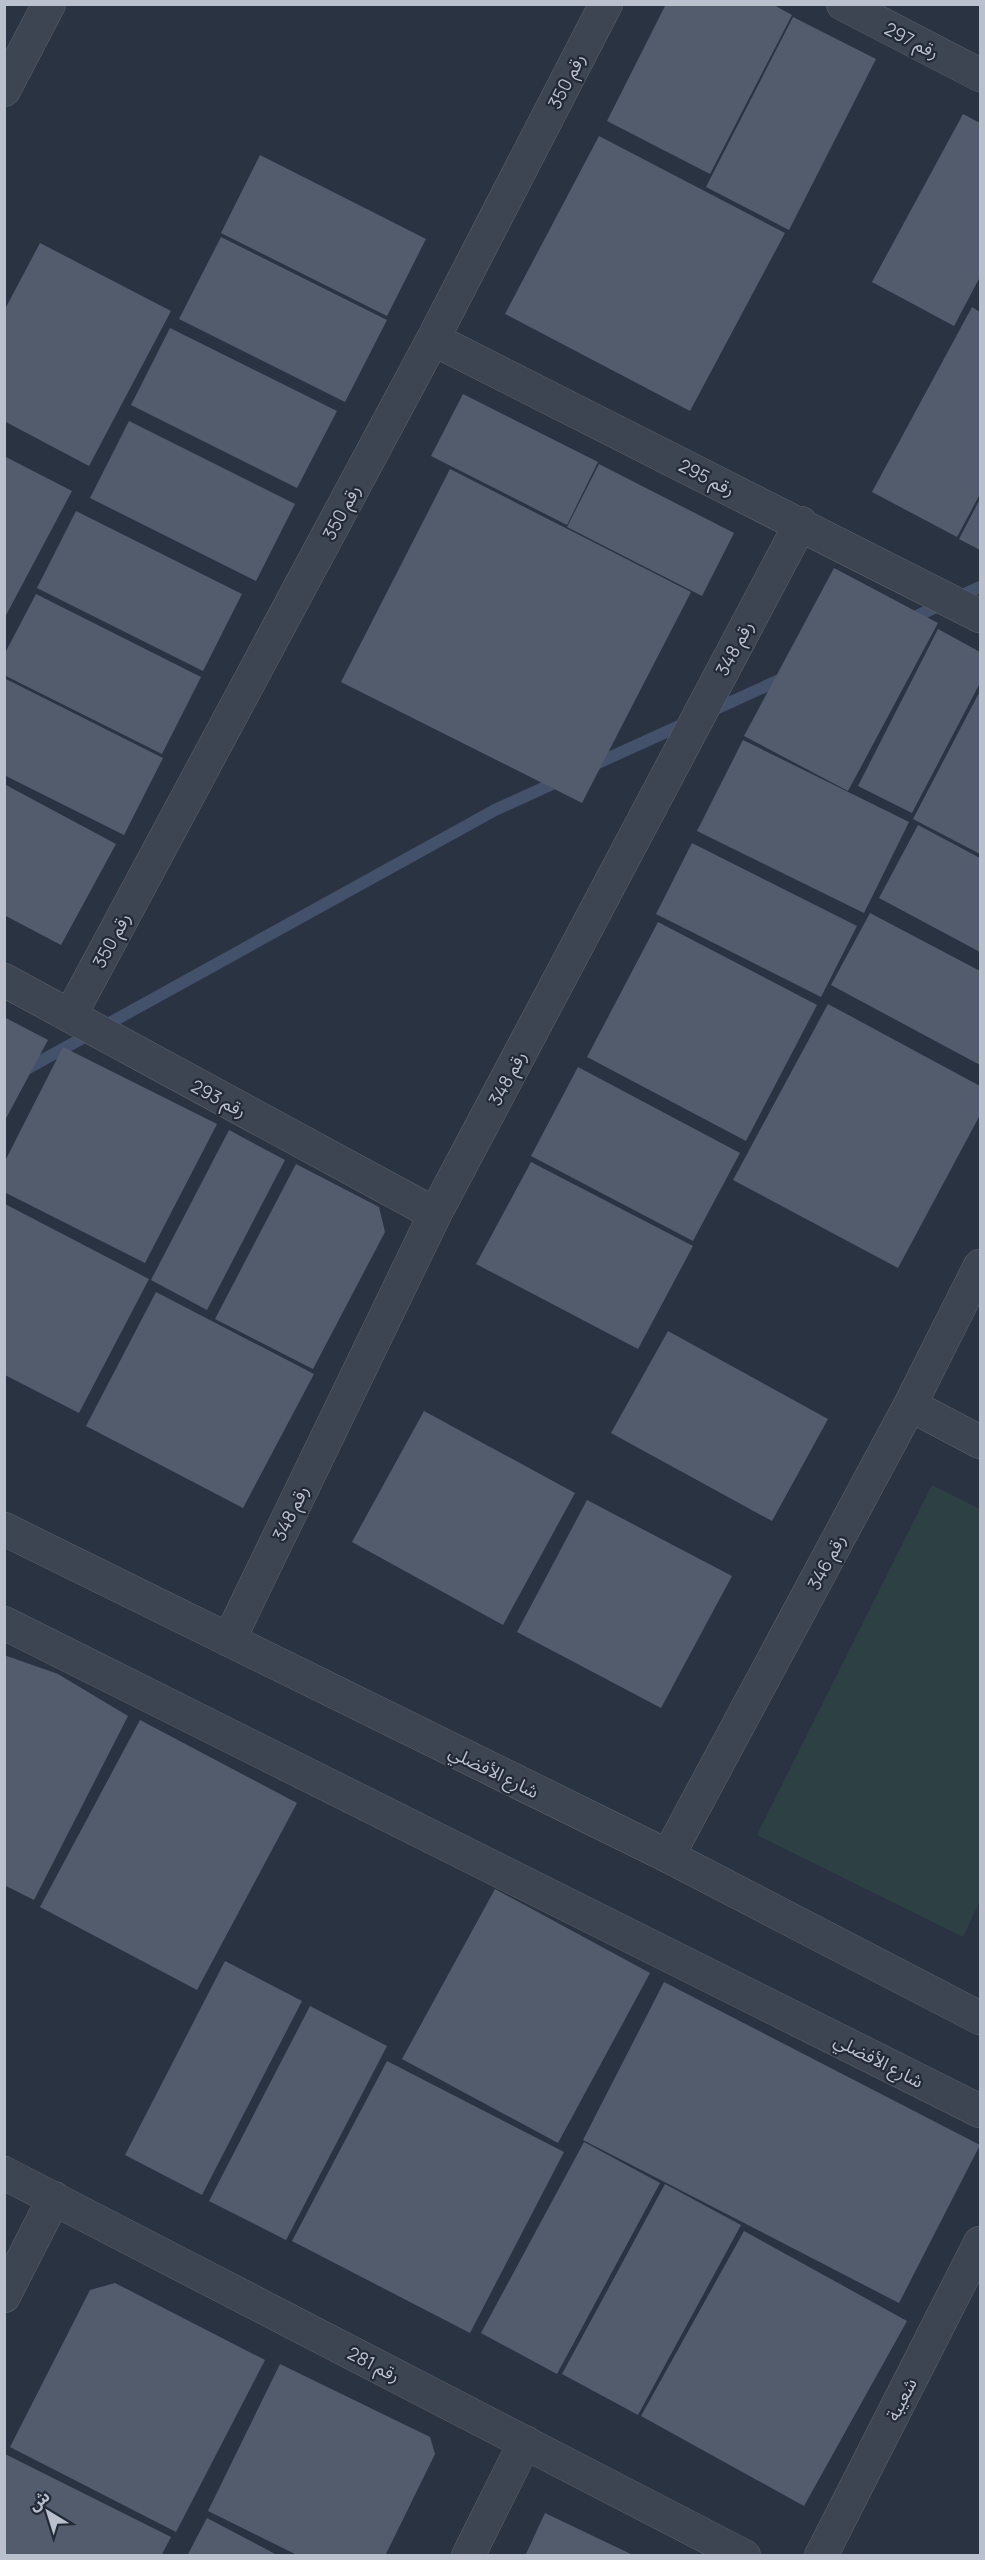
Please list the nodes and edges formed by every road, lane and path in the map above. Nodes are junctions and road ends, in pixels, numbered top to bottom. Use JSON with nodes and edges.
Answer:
{"nodes":[{"id":1,"x":49,"y":4,"type":"edge"},
{"id":2,"x":606,"y":4,"type":"edge"},
{"id":3,"x":843,"y":4,"type":"edge"},
{"id":4,"x":981,"y":75,"type":"edge"},
{"id":5,"x":4,"y":90,"type":"edge"},
{"id":6,"x":433,"y":339,"type":"junction"},
{"id":7,"x":801,"y":523,"type":"junction"},
{"id":8,"x":981,"y":616,"type":"edge"},
{"id":9,"x":4,"y":980,"type":"edge"},
{"id":10,"x":70,"y":1016,"type":"junction"},
{"id":11,"x":435,"y":1214,"type":"junction"},
{"id":12,"x":981,"y":1266,"type":"edge"},
{"id":13,"x":910,"y":1405,"type":"junction"},
{"id":14,"x":981,"y":1442,"type":"edge"},
{"id":15,"x":4,"y":1528,"type":"edge"},
{"id":16,"x":4,"y":1623,"type":"edge"},
{"id":17,"x":229,"y":1640,"type":"junction"},
{"id":18,"x":668,"y":1856,"type":"junction"},
{"id":19,"x":981,"y":2018,"type":"edge"},
{"id":20,"x":981,"y":2111,"type":"edge"},
{"id":21,"x":4,"y":2173,"type":"edge"},
{"id":22,"x":54,"y":2198,"type":"junction"},
{"id":23,"x":981,"y":2243,"type":"edge"},
{"id":24,"x":4,"y":2296,"type":"edge"},
{"id":25,"x":525,"y":2442,"type":"junction"},
{"id":26,"x":468,"y":2556,"type":"edge"},
{"id":27,"x":744,"y":2556,"type":"edge"},
{"id":28,"x":820,"y":2556,"type":"edge"}],
"edges":[{"from":1,"to":5,"type":"street"},
{"from":2,"to":6,"type":"street","name":"رقم 350"},
{"from":3,"to":4,"type":"street","name":"رقم 297"},
{"from":6,"to":7,"type":"street","name":"رقم 295"},
{"from":6,"to":10,"type":"street","name":"رقم 350"},
{"from":7,"to":8,"type":"street","name":"رقم 295"},
{"from":7,"to":11,"type":"street","name":"رقم 348"},
{"from":9,"to":10,"type":"street","name":"رقم 293"},
{"from":10,"to":11,"type":"street","name":"رقم 293"},
{"from":11,"to":17,"type":"street","name":"رقم 348"},
{"from":12,"to":13,"type":"street","name":"رقم 346"},
{"from":13,"to":14,"type":"street"},
{"from":13,"to":18,"type":"street","name":"رقم 346"},
{"from":15,"to":17,"type":"street","name":"شارع الأفضلي"},
{"from":16,"to":20,"type":"street","name":"شارع الأفضلي"},
{"from":17,"to":18,"type":"street","name":"شارع الأفضلي"},
{"from":18,"to":19,"type":"street","name":"شارع الأفضلي"},
{"from":21,"to":22,"type":"street","name":"رقم 281"},
{"from":22,"to":24,"type":"street"},
{"from":22,"to":25,"type":"street","name":"رقم 281"},
{"from":23,"to":28,"type":"street","name":"شعيبة"},
{"from":25,"to":26,"type":"street"},
{"from":25,"to":27,"type":"street","name":"رقم 281"}]}
